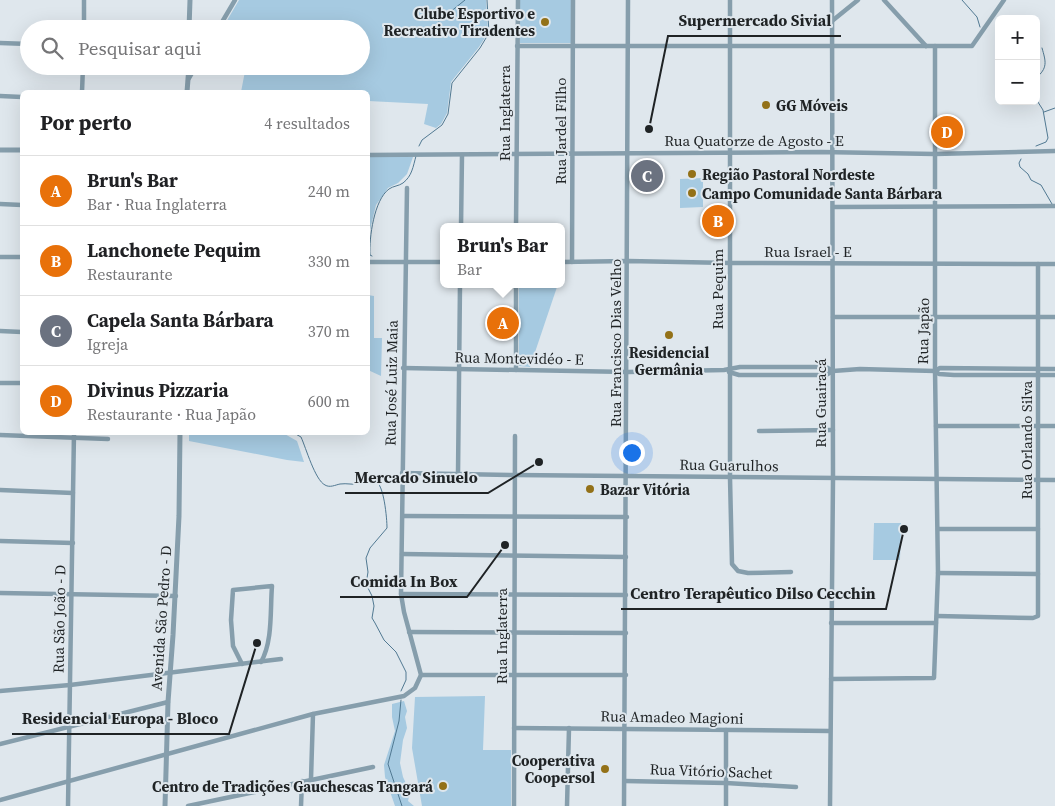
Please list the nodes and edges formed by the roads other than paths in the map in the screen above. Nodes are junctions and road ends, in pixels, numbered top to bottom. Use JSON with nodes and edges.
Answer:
{"nodes":[{"id":1,"x":84,"y":0,"type":"edge"},
{"id":2,"x":190,"y":0,"type":"edge"},
{"id":3,"x":235,"y":0,"type":"edge"},
{"id":4,"x":518,"y":0,"type":"edge"},
{"id":5,"x":573,"y":0,"type":"edge"},
{"id":6,"x":628,"y":0,"type":"edge"},
{"id":7,"x":730,"y":0,"type":"edge"},
{"id":8,"x":832,"y":0,"type":"edge"},
{"id":9,"x":858,"y":0,"type":"edge"},
{"id":10,"x":884,"y":0,"type":"edge"},
{"id":11,"x":1004,"y":0,"type":"edge"},
{"id":12,"x":84,"y":20,"type":"edge"},
{"id":13,"x":189,"y":20,"type":"edge"},
{"id":14,"x":223,"y":20,"type":"edge"},
{"id":15,"x":832,"y":21,"type":"junction"},
{"id":16,"x":0,"y":43,"type":"edge"},
{"id":17,"x":20,"y":44,"type":"edge"},
{"id":18,"x":517,"y":46,"type":"junction"},
{"id":19,"x":573,"y":46,"type":"junction"},
{"id":20,"x":628,"y":46,"type":"junction"},
{"id":21,"x":730,"y":46,"type":"junction"},
{"id":22,"x":832,"y":46,"type":"junction"},
{"id":23,"x":926,"y":46,"type":"junction"},
{"id":24,"x":935,"y":46,"type":"junction"},
{"id":25,"x":83,"y":75,"type":"edge"},
{"id":26,"x":188,"y":75,"type":"edge"},
{"id":27,"x":190,"y":75,"type":"edge"},
{"id":28,"x":188,"y":79,"type":"junction"},
{"id":29,"x":82,"y":90,"type":"edge"},
{"id":30,"x":188,"y":90,"type":"edge"},
{"id":31,"x":0,"y":96,"type":"edge"},
{"id":32,"x":20,"y":97,"type":"edge"},
{"id":33,"x":0,"y":150,"type":"edge"},
{"id":34,"x":20,"y":150,"type":"edge"},
{"id":35,"x":1055,"y":151,"type":"edge"},
{"id":36,"x":832,"y":152,"type":"junction"},
{"id":37,"x":730,"y":153,"type":"junction"},
{"id":38,"x":517,"y":154,"type":"junction"},
{"id":39,"x":573,"y":154,"type":"junction"},
{"id":40,"x":628,"y":154,"type":"junction"},
{"id":41,"x":935,"y":154,"type":"junction"},
{"id":42,"x":370,"y":155,"type":"edge"},
{"id":43,"x":462,"y":155,"type":"junction"},
{"id":44,"x":406,"y":188,"type":"dead end"},
{"id":45,"x":0,"y":204,"type":"edge"},
{"id":46,"x":20,"y":205,"type":"edge"},
{"id":47,"x":1055,"y":206,"type":"edge"},
{"id":48,"x":832,"y":207,"type":"junction"},
{"id":49,"x":936,"y":208,"type":"junction"},
{"id":50,"x":461,"y":223,"type":"edge"},
{"id":51,"x":516,"y":223,"type":"edge"},
{"id":52,"x":0,"y":257,"type":"edge"},
{"id":53,"x":20,"y":257,"type":"edge"},
{"id":54,"x":628,"y":261,"type":"junction"},
{"id":55,"x":370,"y":262,"type":"edge"},
{"id":56,"x":405,"y":262,"type":"junction"},
{"id":57,"x":440,"y":262,"type":"edge"},
{"id":58,"x":565,"y":262,"type":"edge"},
{"id":59,"x":572,"y":262,"type":"junction"},
{"id":60,"x":730,"y":263,"type":"junction"},
{"id":61,"x":833,"y":263,"type":"junction"},
{"id":62,"x":936,"y":264,"type":"junction"},
{"id":63,"x":1038,"y":264,"type":"junction"},
{"id":64,"x":1055,"y":264,"type":"edge"},
{"id":65,"x":460,"y":288,"type":"edge"},
{"id":66,"x":516,"y":288,"type":"edge"},
{"id":67,"x":833,"y":316,"type":"junction"},
{"id":68,"x":936,"y":317,"type":"junction"},
{"id":69,"x":1038,"y":317,"type":"junction"},
{"id":70,"x":1055,"y":317,"type":"edge"},
{"id":71,"x":0,"y":331,"type":"edge"},
{"id":72,"x":20,"y":332,"type":"edge"},
{"id":73,"x":403,"y":368,"type":"junction"},
{"id":74,"x":460,"y":369,"type":"junction"},
{"id":75,"x":1038,"y":369,"type":"junction"},
{"id":76,"x":1055,"y":369,"type":"edge"},
{"id":77,"x":516,"y":370,"type":"junction"},
{"id":78,"x":730,"y":370,"type":"junction"},
{"id":79,"x":833,"y":371,"type":"junction"},
{"id":80,"x":935,"y":371,"type":"junction"},
{"id":81,"x":628,"y":372,"type":"junction"},
{"id":82,"x":1038,"y":375,"type":"junction"},
{"id":83,"x":1055,"y":375,"type":"edge"},
{"id":84,"x":0,"y":383,"type":"edge"},
{"id":85,"x":20,"y":383,"type":"edge"},
{"id":86,"x":936,"y":426,"type":"junction"},
{"id":87,"x":1038,"y":426,"type":"junction"},
{"id":88,"x":1055,"y":426,"type":"edge"},
{"id":89,"x":833,"y":430,"type":"junction"},
{"id":90,"x":759,"y":432,"type":"dead end"},
{"id":91,"x":0,"y":435,"type":"edge"},
{"id":92,"x":180,"y":435,"type":"edge"},
{"id":93,"x":515,"y":436,"type":"dead end"},
{"id":94,"x":74,"y":438,"type":"junction"},
{"id":95,"x":108,"y":439,"type":"dead end"},
{"id":96,"x":402,"y":472,"type":"junction"},
{"id":97,"x":458,"y":474,"type":"junction"},
{"id":98,"x":514,"y":475,"type":"junction"},
{"id":99,"x":627,"y":475,"type":"junction"},
{"id":100,"x":730,"y":478,"type":"junction"},
{"id":101,"x":833,"y":479,"type":"junction"},
{"id":102,"x":937,"y":480,"type":"junction"},
{"id":103,"x":1038,"y":480,"type":"junction"},
{"id":104,"x":1055,"y":480,"type":"edge"},
{"id":105,"x":0,"y":490,"type":"edge"},
{"id":106,"x":73,"y":493,"type":"junction"},
{"id":107,"x":403,"y":516,"type":"junction"},
{"id":108,"x":514,"y":516,"type":"junction"},
{"id":109,"x":627,"y":517,"type":"junction"},
{"id":110,"x":938,"y":529,"type":"junction"},
{"id":111,"x":1038,"y":529,"type":"junction"},
{"id":112,"x":0,"y":541,"type":"edge"},
{"id":113,"x":73,"y":543,"type":"junction"},
{"id":114,"x":402,"y":554,"type":"junction"},
{"id":115,"x":514,"y":556,"type":"junction"},
{"id":116,"x":626,"y":557,"type":"junction"},
{"id":117,"x":791,"y":572,"type":"dead end"},
{"id":118,"x":938,"y":573,"type":"junction"},
{"id":119,"x":1038,"y":574,"type":"junction"},
{"id":120,"x":0,"y":594,"type":"edge"},
{"id":121,"x":401,"y":594,"type":"junction"},
{"id":122,"x":72,"y":595,"type":"junction"},
{"id":123,"x":514,"y":595,"type":"junction"},
{"id":124,"x":626,"y":595,"type":"junction"},
{"id":125,"x":176,"y":596,"type":"junction"},
{"id":126,"x":938,"y":616,"type":"junction"},
{"id":127,"x":832,"y":623,"type":"junction"},
{"id":128,"x":936,"y":624,"type":"junction"},
{"id":129,"x":409,"y":632,"type":"junction"},
{"id":130,"x":514,"y":632,"type":"junction"},
{"id":131,"x":626,"y":633,"type":"junction"},
{"id":132,"x":281,"y":658,"type":"dead end"},
{"id":133,"x":261,"y":662,"type":"junction"},
{"id":134,"x":242,"y":664,"type":"junction"},
{"id":135,"x":171,"y":673,"type":"junction"},
{"id":136,"x":513,"y":674,"type":"junction"},
{"id":137,"x":421,"y":675,"type":"junction"},
{"id":138,"x":626,"y":675,"type":"junction"},
{"id":139,"x":830,"y":679,"type":"junction"},
{"id":140,"x":70,"y":685,"type":"junction"},
{"id":141,"x":0,"y":691,"type":"edge"},
{"id":142,"x":168,"y":702,"type":"junction"},
{"id":143,"x":313,"y":714,"type":"junction"},
{"id":144,"x":69,"y":726,"type":"junction"},
{"id":145,"x":514,"y":728,"type":"junction"},
{"id":146,"x":569,"y":728,"type":"junction"},
{"id":147,"x":626,"y":729,"type":"junction"},
{"id":148,"x":726,"y":730,"type":"junction"},
{"id":149,"x":830,"y":731,"type":"junction"},
{"id":150,"x":0,"y":744,"type":"edge"},
{"id":151,"x":165,"y":756,"type":"junction"},
{"id":152,"x":373,"y":767,"type":"dead end"},
{"id":153,"x":311,"y":779,"type":"junction"},
{"id":154,"x":302,"y":781,"type":"junction"},
{"id":155,"x":625,"y":781,"type":"junction"},
{"id":156,"x":68,"y":782,"type":"junction"},
{"id":157,"x":726,"y":782,"type":"junction"},
{"id":158,"x":796,"y":787,"type":"dead end"},
{"id":159,"x":0,"y":800,"type":"edge"},
{"id":160,"x":68,"y":806,"type":"edge"},
{"id":161,"x":165,"y":806,"type":"edge"},
{"id":162,"x":188,"y":806,"type":"edge"},
{"id":163,"x":301,"y":806,"type":"edge"},
{"id":164,"x":514,"y":806,"type":"edge"},
{"id":165,"x":567,"y":806,"type":"edge"},
{"id":166,"x":624,"y":806,"type":"edge"},
{"id":167,"x":726,"y":806,"type":"edge"},
{"id":168,"x":830,"y":806,"type":"edge"}],
"edges":[{"from":1,"to":12,"type":"street"},
{"from":2,"to":13,"type":"street"},
{"from":3,"to":14,"type":"street"},
{"from":4,"to":18,"type":"street","name":"Rua Inglaterra"},
{"from":5,"to":19,"type":"street","name":"Rua Jardel Filho"},
{"from":6,"to":20,"type":"street","name":"Rua Francisco Dias Velho"},
{"from":7,"to":21,"type":"street","name":"Rua Pequim"},
{"from":8,"to":15,"type":"street","name":"Rua Guairacá"},
{"from":9,"to":15,"type":"street"},
{"from":10,"to":23,"type":"street"},
{"from":11,"to":24,"type":"street"},
{"from":15,"to":22,"type":"street","name":"Rua Guairacá"},
{"from":16,"to":17,"type":"street"},
{"from":18,"to":19,"type":"street"},
{"from":18,"to":38,"type":"street","name":"Rua Inglaterra"},
{"from":19,"to":20,"type":"street"},
{"from":19,"to":39,"type":"street","name":"Rua Jardel Filho"},
{"from":20,"to":21,"type":"street"},
{"from":20,"to":40,"type":"street","name":"Rua Francisco Dias Velho"},
{"from":21,"to":22,"type":"street"},
{"from":21,"to":37,"type":"street","name":"Rua Pequim"},
{"from":22,"to":23,"type":"street"},
{"from":22,"to":36,"type":"street","name":"Rua Guairacá"},
{"from":23,"to":24,"type":"street"},
{"from":24,"to":41,"type":"street","name":"Rua Japão"},
{"from":25,"to":29,"type":"street"},
{"from":26,"to":28,"type":"street"},
{"from":27,"to":28,"type":"street"},
{"from":28,"to":30,"type":"street"},
{"from":31,"to":32,"type":"street"},
{"from":33,"to":34,"type":"street"},
{"from":35,"to":41,"type":"street","name":"Rua Quatorze de Agosto - E"},
{"from":36,"to":37,"type":"street","name":"Rua Quatorze de Agosto - E"},
{"from":36,"to":41,"type":"street","name":"Rua Quatorze de Agosto - E"},
{"from":36,"to":48,"type":"street","name":"Rua Guairacá"},
{"from":37,"to":40,"type":"street","name":"Rua Quatorze de Agosto - E"},
{"from":37,"to":60,"type":"street","name":"Rua Pequim"},
{"from":38,"to":39,"type":"street","name":"Rua Quatorze de Agosto - E"},
{"from":38,"to":43,"type":"street","name":"Rua Quatorze de Agosto - E"},
{"from":38,"to":51,"type":"street","name":"Rua Inglaterra"},
{"from":39,"to":40,"type":"street","name":"Rua Quatorze de Agosto - E"},
{"from":39,"to":59,"type":"street","name":"Rua Jardel Filho"},
{"from":40,"to":54,"type":"street","name":"Rua Francisco Dias Velho"},
{"from":41,"to":49,"type":"street","name":"Rua Japão"},
{"from":42,"to":43,"type":"street","name":"Rua Quatorze de Agosto - E"},
{"from":43,"to":50,"type":"street"},
{"from":44,"to":56,"type":"street","name":"Rua José Luiz Maia"},
{"from":45,"to":46,"type":"street"},
{"from":47,"to":49,"type":"street"},
{"from":48,"to":49,"type":"street"},
{"from":48,"to":61,"type":"street","name":"Rua Guairacá"},
{"from":49,"to":62,"type":"street","name":"Rua Japão"},
{"from":52,"to":53,"type":"street"},
{"from":54,"to":59,"type":"street","name":"Rua Israel - E"},
{"from":54,"to":60,"type":"street","name":"Rua Israel - E"},
{"from":54,"to":81,"type":"street","name":"Rua Francisco Dias Velho"},
{"from":55,"to":56,"type":"street"},
{"from":56,"to":57,"type":"street"},
{"from":56,"to":73,"type":"street","name":"Rua José Luiz Maia"},
{"from":58,"to":59,"type":"street","name":"Rua Israel - E"},
{"from":60,"to":61,"type":"street","name":"Rua Israel - E"},
{"from":60,"to":78,"type":"street","name":"Rua Pequim"},
{"from":61,"to":62,"type":"street","name":"Rua Israel - E"},
{"from":61,"to":67,"type":"street","name":"Rua Guairacá"},
{"from":62,"to":63,"type":"street","name":"Rua Israel - E"},
{"from":62,"to":68,"type":"street","name":"Rua Japão"},
{"from":63,"to":64,"type":"street","name":"Rua Israel - E"},
{"from":63,"to":69,"type":"street","name":"Rua Orlando Silva"},
{"from":65,"to":74,"type":"street"},
{"from":66,"to":77,"type":"street"},
{"from":67,"to":68,"type":"street"},
{"from":67,"to":79,"type":"street","name":"Rua Guairacá"},
{"from":68,"to":69,"type":"street"},
{"from":68,"to":80,"type":"street","name":"Rua Japão"},
{"from":69,"to":70,"type":"street"},
{"from":69,"to":75,"type":"street","name":"Rua Orlando Silva"},
{"from":71,"to":72,"type":"street"},
{"from":73,"to":74,"type":"street","name":"Rua Montevidéo - E"},
{"from":73,"to":96,"type":"street","name":"Rua José Luiz Maia"},
{"from":74,"to":77,"type":"street","name":"Rua Montevidéo - E"},
{"from":74,"to":97,"type":"street"},
{"from":75,"to":76,"type":"street","name":"Rua Montevidéo - E"},
{"from":75,"to":80,"type":"street","name":"Rua Montevidéo - E"},
{"from":75,"to":82,"type":"street","name":"Rua Orlando Silva"},
{"from":77,"to":81,"type":"street","name":"Rua Montevidéo - E"},
{"from":78,"to":79,"type":"street","name":"Rua Montevidéo - E"},
{"from":78,"to":79,"type":"street","name":"Rua Montevidéo - E"},
{"from":78,"to":81,"type":"street","name":"Rua Montevidéo - E"},
{"from":78,"to":100,"type":"street","name":"Rua Pequim"},
{"from":79,"to":80,"type":"street","name":"Rua Montevidéo - E"},
{"from":79,"to":89,"type":"street","name":"Rua Guairacá"},
{"from":80,"to":82,"type":"street","name":"Rua Montevidéo - E"},
{"from":80,"to":86,"type":"street","name":"Rua Japão"},
{"from":81,"to":99,"type":"street","name":"Rua Francisco Dias Velho"},
{"from":82,"to":83,"type":"street","name":"Rua Montevidéo - E"},
{"from":82,"to":87,"type":"street","name":"Rua Orlando Silva"},
{"from":84,"to":85,"type":"street"},
{"from":86,"to":87,"type":"street"},
{"from":86,"to":102,"type":"street","name":"Rua Japão"},
{"from":87,"to":88,"type":"street"},
{"from":87,"to":103,"type":"street","name":"Rua Orlando Silva"},
{"from":89,"to":90,"type":"street"},
{"from":89,"to":101,"type":"street","name":"Rua Guairacá"},
{"from":91,"to":94,"type":"street"},
{"from":92,"to":125,"type":"street","name":"Avenida São Pedro - D"},
{"from":93,"to":98,"type":"street","name":"Rua Inglaterra"},
{"from":94,"to":95,"type":"street"},
{"from":94,"to":106,"type":"street","name":"Rua São João - D"},
{"from":96,"to":97,"type":"street","name":"Rua Guarulhos"},
{"from":96,"to":107,"type":"street","name":"Rua José Luiz Maia"},
{"from":97,"to":98,"type":"street","name":"Rua Guarulhos"},
{"from":98,"to":99,"type":"street","name":"Rua Guarulhos"},
{"from":98,"to":108,"type":"street","name":"Rua Inglaterra"},
{"from":99,"to":100,"type":"street","name":"Rua Guarulhos"},
{"from":99,"to":109,"type":"street","name":"Rua Francisco Dias Velho"},
{"from":100,"to":101,"type":"street","name":"Rua Guarulhos"},
{"from":100,"to":117,"type":"street","name":"Rua Pequim"},
{"from":101,"to":102,"type":"street","name":"Rua Guarulhos"},
{"from":101,"to":127,"type":"street","name":"Rua Guairacá"},
{"from":102,"to":103,"type":"street","name":"Rua Guarulhos"},
{"from":102,"to":110,"type":"street","name":"Rua Japão"},
{"from":103,"to":104,"type":"street","name":"Rua Guarulhos"},
{"from":103,"to":111,"type":"street","name":"Rua Orlando Silva"},
{"from":105,"to":106,"type":"street"},
{"from":106,"to":113,"type":"street","name":"Rua São João - D"},
{"from":107,"to":108,"type":"street"},
{"from":107,"to":114,"type":"street","name":"Rua José Luiz Maia"},
{"from":108,"to":109,"type":"street"},
{"from":108,"to":115,"type":"street","name":"Rua Inglaterra"},
{"from":109,"to":116,"type":"street","name":"Rua Francisco Dias Velho"},
{"from":110,"to":111,"type":"street"},
{"from":110,"to":118,"type":"street","name":"Rua Japão"},
{"from":111,"to":119,"type":"street","name":"Rua Orlando Silva"},
{"from":112,"to":113,"type":"street"},
{"from":113,"to":122,"type":"street","name":"Rua São João - D"},
{"from":114,"to":115,"type":"street"},
{"from":114,"to":121,"type":"street","name":"Rua José Luiz Maia"},
{"from":115,"to":116,"type":"street"},
{"from":115,"to":123,"type":"street","name":"Rua Inglaterra"},
{"from":116,"to":124,"type":"street","name":"Rua Francisco Dias Velho"},
{"from":118,"to":119,"type":"street"},
{"from":118,"to":126,"type":"street","name":"Rua Japão"},
{"from":119,"to":126,"type":"street","name":"Rua Orlando Silva"},
{"from":120,"to":122,"type":"street"},
{"from":121,"to":123,"type":"street"},
{"from":121,"to":129,"type":"street","name":"Rua José Luiz Maia"},
{"from":122,"to":125,"type":"street"},
{"from":122,"to":140,"type":"street","name":"Rua São João - D"},
{"from":123,"to":124,"type":"street"},
{"from":123,"to":130,"type":"street","name":"Rua Inglaterra"},
{"from":124,"to":131,"type":"street","name":"Rua Francisco Dias Velho"},
{"from":125,"to":135,"type":"street","name":"Avenida São Pedro - D"},
{"from":126,"to":128,"type":"street","name":"Rua Japão"},
{"from":127,"to":128,"type":"street"},
{"from":127,"to":139,"type":"street","name":"Rua Guairacá"},
{"from":128,"to":139,"type":"street"},
{"from":129,"to":130,"type":"street"},
{"from":129,"to":137,"type":"street","name":"Rua José Luiz Maia"},
{"from":130,"to":131,"type":"street"},
{"from":130,"to":136,"type":"street","name":"Rua Inglaterra"},
{"from":131,"to":138,"type":"street","name":"Rua Francisco Dias Velho"},
{"from":132,"to":133,"type":"street"},
{"from":133,"to":134,"type":"street"},
{"from":133,"to":134,"type":"street"},
{"from":134,"to":135,"type":"street"},
{"from":135,"to":140,"type":"street"},
{"from":135,"to":142,"type":"street","name":"Avenida São Pedro - D"},
{"from":136,"to":137,"type":"street"},
{"from":136,"to":138,"type":"street"},
{"from":136,"to":145,"type":"street","name":"Rua Inglaterra"},
{"from":137,"to":143,"type":"street"},
{"from":138,"to":147,"type":"street","name":"Rua Francisco Dias Velho"},
{"from":139,"to":149,"type":"street","name":"Rua Guairacá"},
{"from":140,"to":141,"type":"street"},
{"from":140,"to":144,"type":"street","name":"Rua São João - D"},
{"from":142,"to":144,"type":"street"},
{"from":142,"to":151,"type":"street","name":"Avenida São Pedro - D"},
{"from":143,"to":151,"type":"street"},
{"from":143,"to":153,"type":"street"},
{"from":144,"to":150,"type":"street"},
{"from":144,"to":156,"type":"street","name":"Rua São João - D"},
{"from":145,"to":146,"type":"street","name":"Rua Amadeo Magioni"},
{"from":145,"to":164,"type":"street","name":"Rua Inglaterra"},
{"from":146,"to":147,"type":"street","name":"Rua Amadeo Magioni"},
{"from":146,"to":165,"type":"street"},
{"from":147,"to":148,"type":"street","name":"Rua Amadeo Magioni"},
{"from":147,"to":155,"type":"street","name":"Rua Francisco Dias Velho"},
{"from":148,"to":149,"type":"street","name":"Rua Amadeo Magioni"},
{"from":148,"to":157,"type":"street"},
{"from":149,"to":168,"type":"street","name":"Rua Guairacá"},
{"from":151,"to":156,"type":"street"},
{"from":151,"to":161,"type":"street","name":"Avenida São Pedro - D"},
{"from":152,"to":153,"type":"street"},
{"from":153,"to":154,"type":"street"},
{"from":154,"to":162,"type":"street"},
{"from":154,"to":163,"type":"street"},
{"from":155,"to":157,"type":"street","name":"Rua Vitório Sachet"},
{"from":155,"to":166,"type":"street","name":"Rua Francisco Dias Velho"},
{"from":156,"to":159,"type":"street"},
{"from":156,"to":160,"type":"street","name":"Rua São João - D"},
{"from":157,"to":158,"type":"street","name":"Rua Vitório Sachet"},
{"from":157,"to":167,"type":"street"}]}
